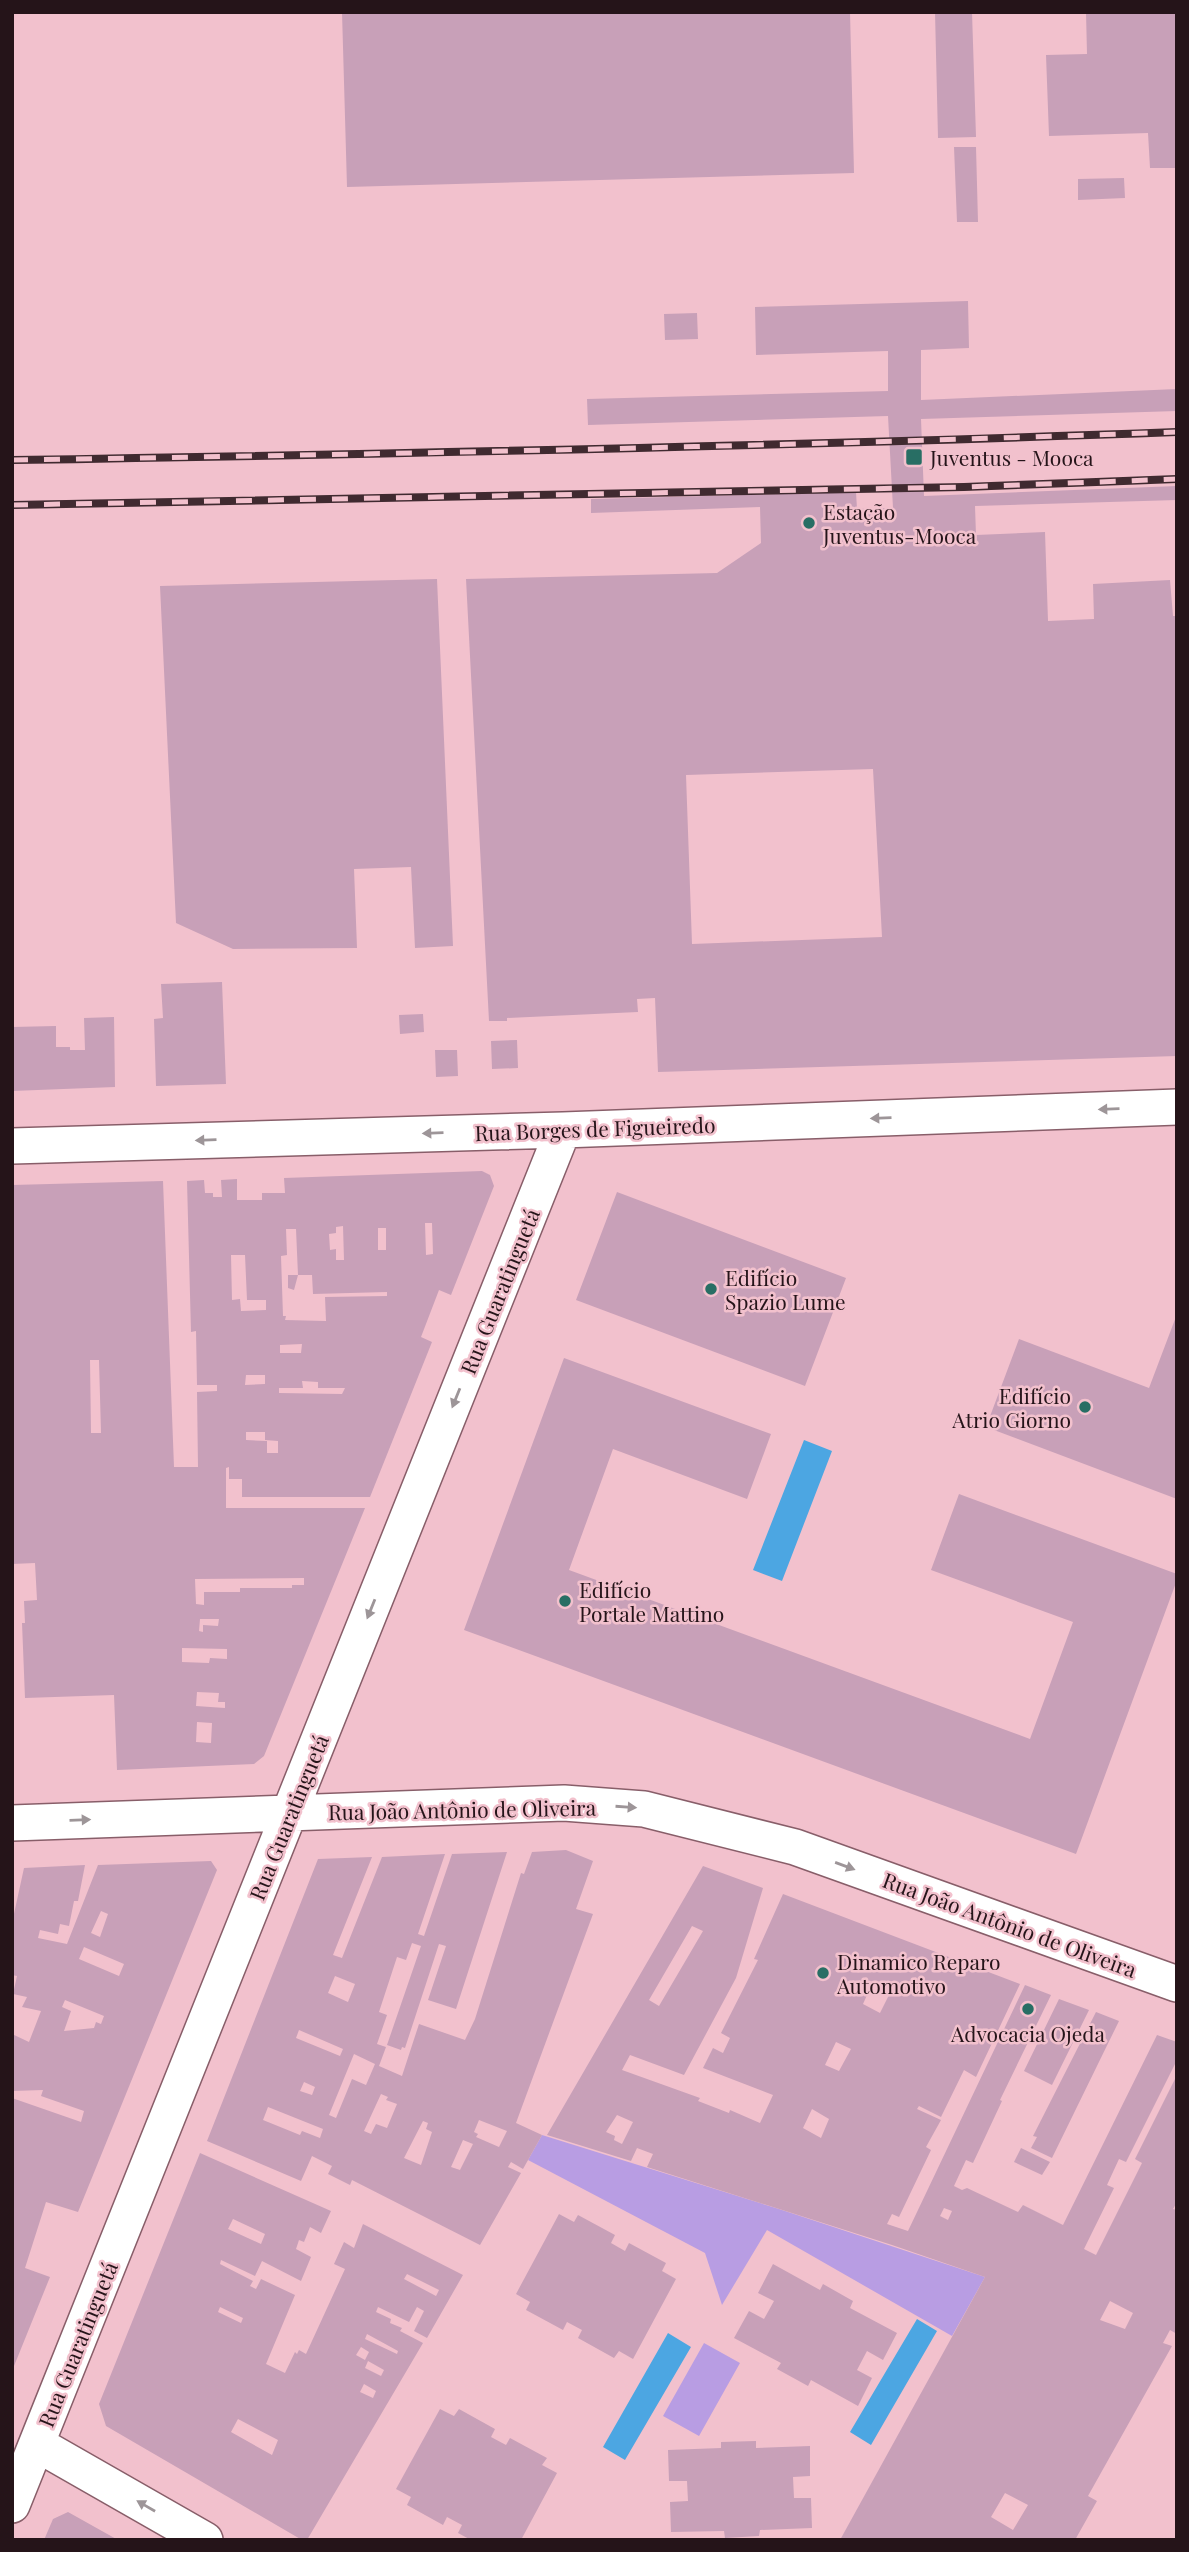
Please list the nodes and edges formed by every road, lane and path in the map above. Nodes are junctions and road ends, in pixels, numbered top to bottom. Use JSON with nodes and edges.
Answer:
{"nodes":[{"id":1,"x":1177,"y":1107,"type":"edge"},
{"id":2,"x":563,"y":1130,"type":"junction"},
{"id":3,"x":12,"y":1146,"type":"edge"},
{"id":4,"x":290,"y":1812,"type":"junction"},
{"id":5,"x":12,"y":1823,"type":"edge"},
{"id":6,"x":1177,"y":1984,"type":"edge"},
{"id":7,"x":37,"y":2444,"type":"junction"},
{"id":8,"x":12,"y":2505,"type":"edge"},
{"id":9,"x":205,"y":2540,"type":"edge"}],
"edges":[{"from":1,"to":2,"type":"street","name":"Rua Borges de Figueiredo","one_way":true},
{"from":2,"to":3,"type":"street","name":"Rua Borges de Figueiredo","one_way":true},
{"from":2,"to":4,"type":"street","name":"Rua Guaratinguetá","one_way":true},
{"from":5,"to":4,"type":"street","name":"Rua João Antônio de Oliveira","one_way":true},
{"from":4,"to":6,"type":"street","name":"Rua João Antônio de Oliveira","one_way":true},
{"from":4,"to":7,"type":"street","name":"Rua Guaratinguetá"},
{"from":7,"to":8,"type":"street","name":"Rua Guaratinguetá"},
{"from":9,"to":7,"type":"street","one_way":true}]}
